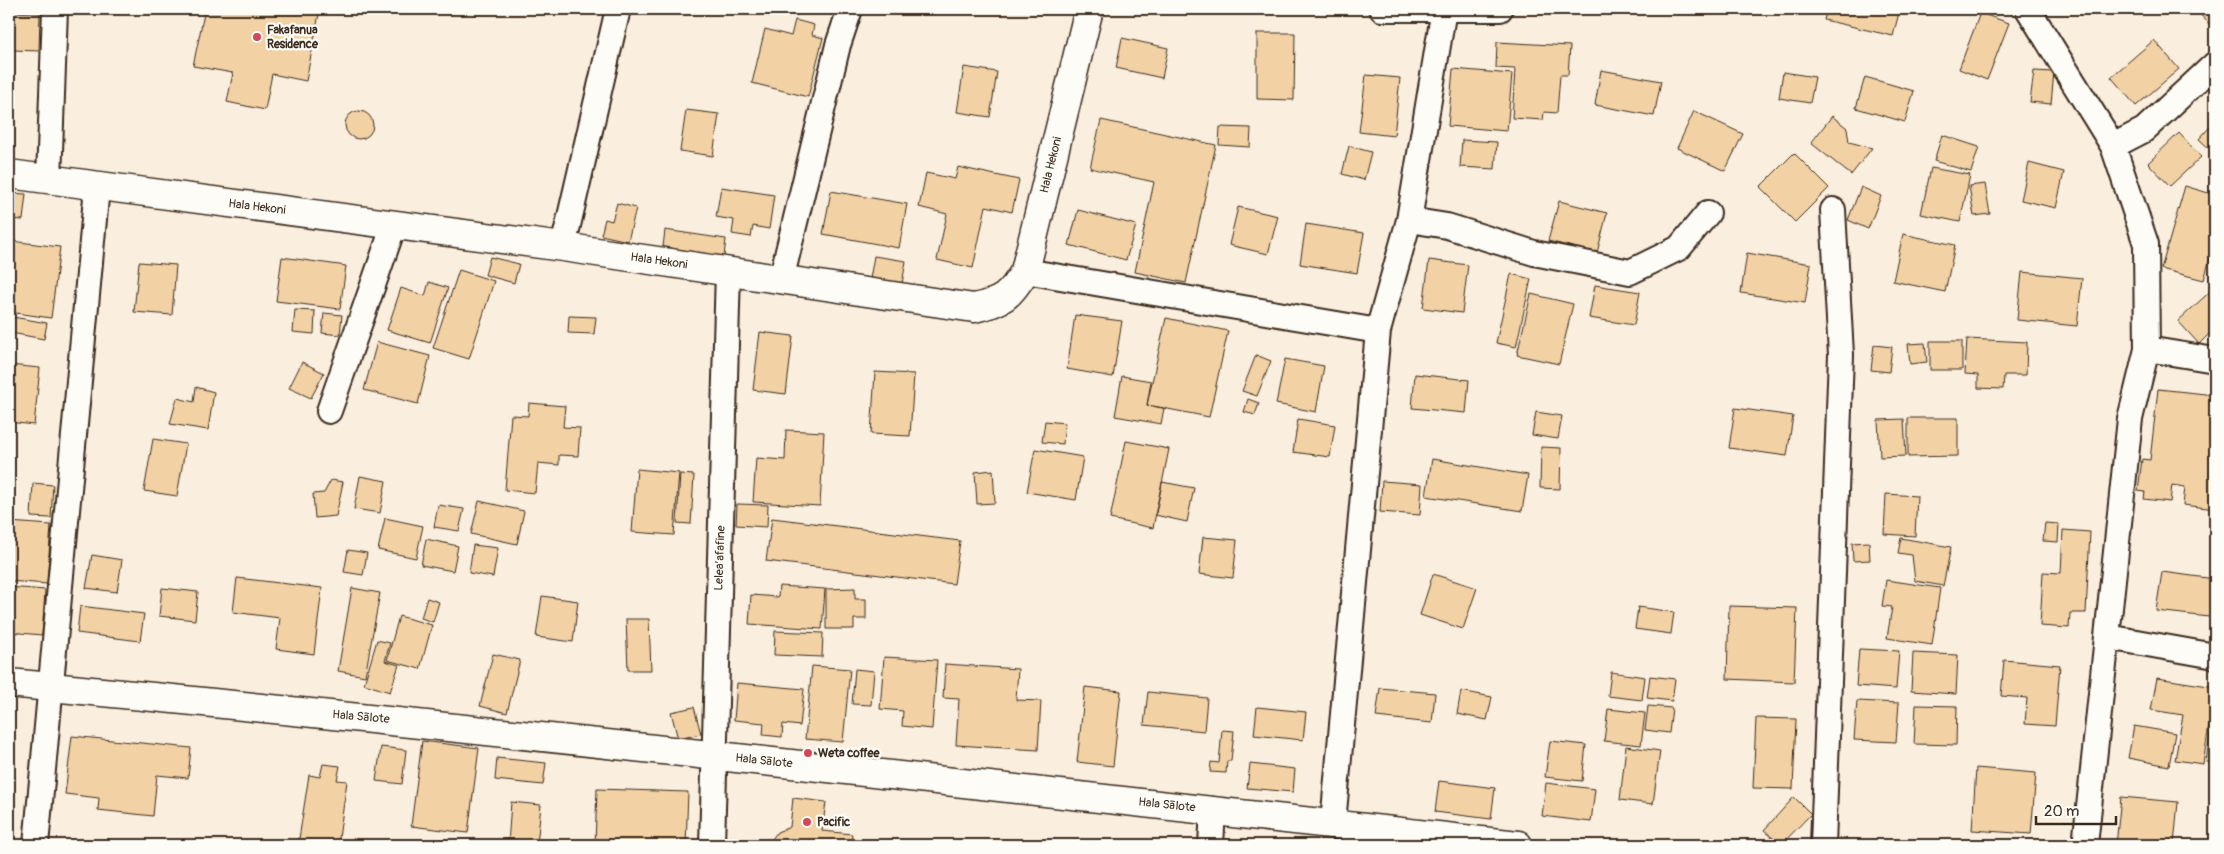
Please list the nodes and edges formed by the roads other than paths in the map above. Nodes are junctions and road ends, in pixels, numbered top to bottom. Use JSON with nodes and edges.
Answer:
{"nodes":[{"id":1,"x":55,"y":9,"type":"edge"},
{"id":2,"x":618,"y":9,"type":"edge"},
{"id":3,"x":850,"y":9,"type":"edge"},
{"id":4,"x":1089,"y":9,"type":"edge"},
{"id":5,"x":1382,"y":9,"type":"edge"},
{"id":6,"x":1444,"y":9,"type":"edge"},
{"id":7,"x":1500,"y":9,"type":"edge"},
{"id":8,"x":2028,"y":9,"type":"edge"},
{"id":9,"x":2215,"y":64,"type":"edge"},
{"id":10,"x":2113,"y":146,"type":"junction"},
{"id":11,"x":9,"y":174,"type":"edge"},
{"id":12,"x":49,"y":180,"type":"junction"},
{"id":13,"x":97,"y":187,"type":"junction"},
{"id":14,"x":1832,"y":210,"type":"dead end"},
{"id":15,"x":1708,"y":213,"type":"dead end"},
{"id":16,"x":1409,"y":220,"type":"junction"},
{"id":17,"x":394,"y":225,"type":"junction"},
{"id":18,"x":563,"y":247,"type":"junction"},
{"id":19,"x":728,"y":271,"type":"junction"},
{"id":20,"x":1025,"y":271,"type":"junction"},
{"id":21,"x":781,"y":280,"type":"junction"},
{"id":22,"x":1378,"y":330,"type":"junction"},
{"id":23,"x":2147,"y":349,"type":"junction"},
{"id":24,"x":2215,"y":360,"type":"edge"},
{"id":25,"x":329,"y":411,"type":"dead end"},
{"id":26,"x":2108,"y":637,"type":"junction"},
{"id":27,"x":2215,"y":656,"type":"edge"},
{"id":28,"x":9,"y":683,"type":"edge"},
{"id":29,"x":50,"y":687,"type":"junction"},
{"id":30,"x":714,"y":755,"type":"junction"},
{"id":31,"x":1213,"y":810,"type":"junction"},
{"id":32,"x":1333,"y":823,"type":"junction"},
{"id":33,"x":36,"y":845,"type":"edge"},
{"id":34,"x":712,"y":845,"type":"edge"},
{"id":35,"x":1211,"y":845,"type":"edge"},
{"id":36,"x":1514,"y":845,"type":"edge"},
{"id":37,"x":1518,"y":845,"type":"edge"},
{"id":38,"x":1823,"y":845,"type":"edge"},
{"id":39,"x":2084,"y":845,"type":"edge"}],
"edges":[{"from":1,"to":12,"type":"street"},
{"from":2,"to":18,"type":"street"},
{"from":3,"to":21,"type":"street"},
{"from":4,"to":20,"type":"main road","name":"Hala Hekoni"},
{"from":5,"to":6,"type":"street"},
{"from":6,"to":7,"type":"street"},
{"from":6,"to":16,"type":"street"},
{"from":8,"to":10,"type":"street"},
{"from":9,"to":10,"type":"street"},
{"from":10,"to":23,"type":"street"},
{"from":11,"to":12,"type":"main road","name":"Hala Hekoni"},
{"from":12,"to":13,"type":"main road","name":"Hala Hekoni"},
{"from":13,"to":17,"type":"main road","name":"Hala Hekoni"},
{"from":13,"to":29,"type":"street"},
{"from":14,"to":38,"type":"street"},
{"from":15,"to":16,"type":"street"},
{"from":16,"to":22,"type":"street"},
{"from":17,"to":18,"type":"main road","name":"Hala Hekoni"},
{"from":17,"to":25,"type":"street"},
{"from":18,"to":19,"type":"main road","name":"Hala Hekoni"},
{"from":19,"to":21,"type":"main road","name":"Hala Hekoni"},
{"from":19,"to":30,"type":"street","name":"Lelea’afafine"},
{"from":20,"to":21,"type":"main road","name":"Hala Hekoni"},
{"from":20,"to":22,"type":"street"},
{"from":22,"to":32,"type":"street"},
{"from":23,"to":24,"type":"street"},
{"from":23,"to":26,"type":"street"},
{"from":26,"to":27,"type":"street"},
{"from":26,"to":39,"type":"street"},
{"from":28,"to":29,"type":"main road","name":"Hala Sālote"},
{"from":29,"to":30,"type":"main road","name":"Hala Sālote"},
{"from":29,"to":33,"type":"street"},
{"from":30,"to":31,"type":"main road","name":"Hala Sālote"},
{"from":30,"to":34,"type":"street","name":"Lelea’afafine"},
{"from":31,"to":32,"type":"main road","name":"Hala Sālote"},
{"from":31,"to":35,"type":"street"},
{"from":32,"to":36,"type":"main road","name":"Hala Sālote"},
{"from":36,"to":37,"type":"main road","name":"Hala Sālote"}]}
